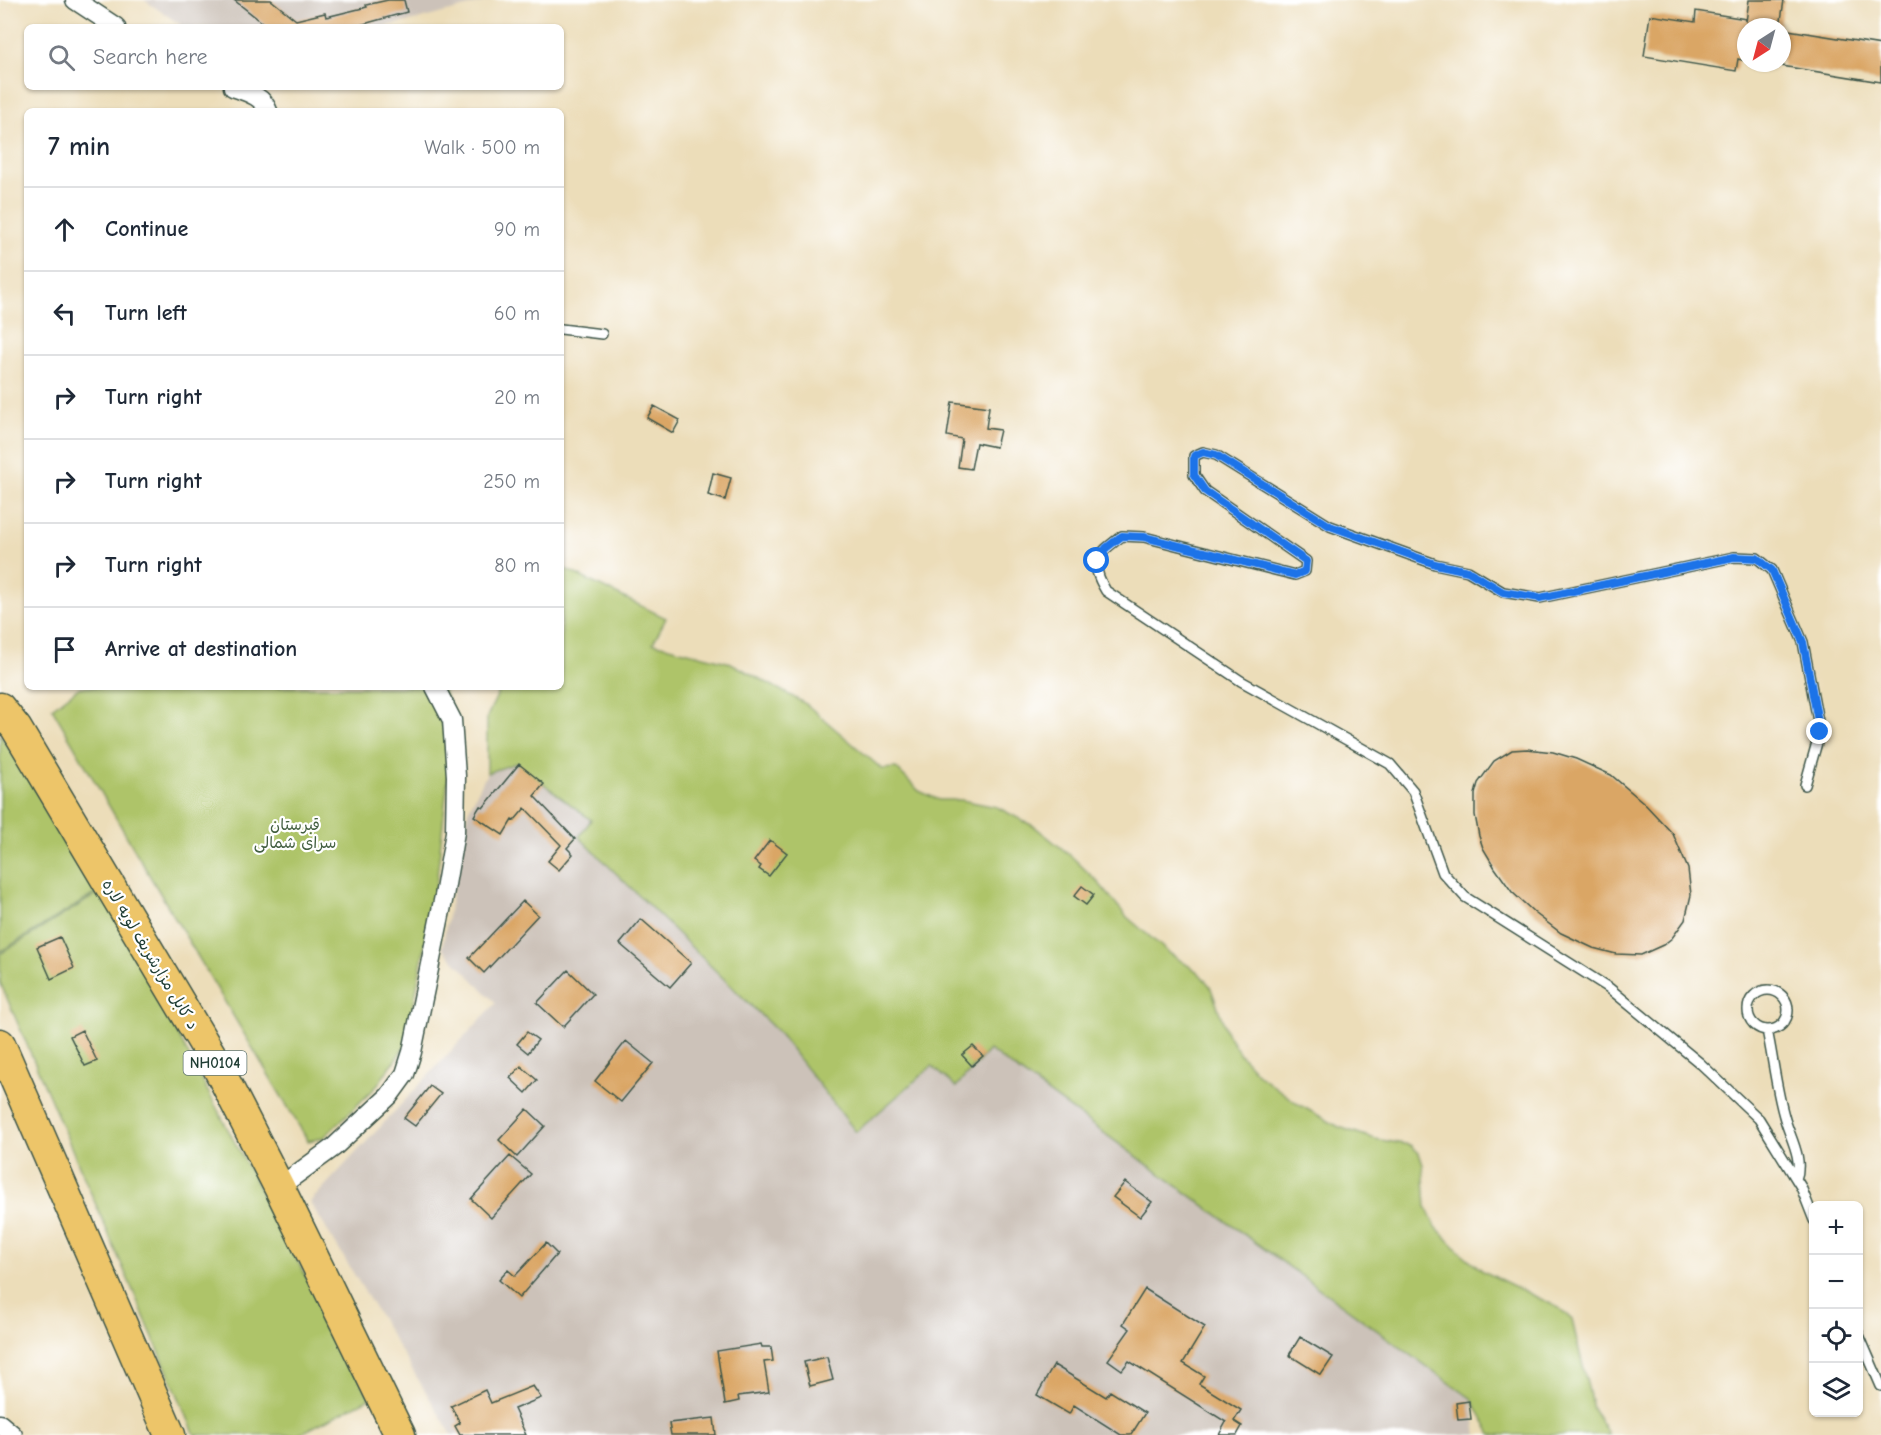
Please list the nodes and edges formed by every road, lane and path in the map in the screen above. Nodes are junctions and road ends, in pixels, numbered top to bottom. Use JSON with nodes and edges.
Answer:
{"nodes":[{"id":1,"x":75,"y":0,"type":"edge"},
{"id":2,"x":111,"y":24,"type":"edge"},
{"id":3,"x":240,"y":90,"type":"edge"},
{"id":4,"x":267,"y":108,"type":"edge"},
{"id":5,"x":564,"y":329,"type":"edge"},
{"id":6,"x":602,"y":334,"type":"dead end"},
{"id":7,"x":437,"y":690,"type":"edge"},
{"id":8,"x":0,"y":708,"type":"edge"},
{"id":9,"x":1805,"y":785,"type":"dead end"},
{"id":10,"x":1767,"y":1030,"type":"junction"},
{"id":11,"x":0,"y":1044,"type":"edge"},
{"id":12,"x":1796,"y":1179,"type":"junction"},
{"id":13,"x":279,"y":1187,"type":"junction"},
{"id":14,"x":1809,"y":1209,"type":"edge"},
{"id":15,"x":1863,"y":1345,"type":"edge"},
{"id":16,"x":1881,"y":1386,"type":"edge"},
{"id":17,"x":0,"y":1424,"type":"edge"},
{"id":18,"x":13,"y":1435,"type":"edge"},
{"id":19,"x":170,"y":1435,"type":"edge"},
{"id":20,"x":400,"y":1435,"type":"edge"}],
"edges":[{"from":1,"to":2,"type":"street"},
{"from":3,"to":4,"type":"street"},
{"from":5,"to":6,"type":"lane"},
{"from":7,"to":13,"type":"street"},
{"from":8,"to":13,"type":"highway","name":"د کابل مزارشریف لویه لاره","number":"NH0104"},
{"from":9,"to":12,"type":"lane"},
{"from":10,"to":10,"type":"lane"},
{"from":10,"to":12,"type":"lane"},
{"from":11,"to":19,"type":"highway"},
{"from":12,"to":14,"type":"lane"},
{"from":13,"to":20,"type":"highway","name":"د کابل مزارشریف لویه لاره","number":"NH0104"},
{"from":15,"to":16,"type":"lane"},
{"from":17,"to":18,"type":"street"}]}
